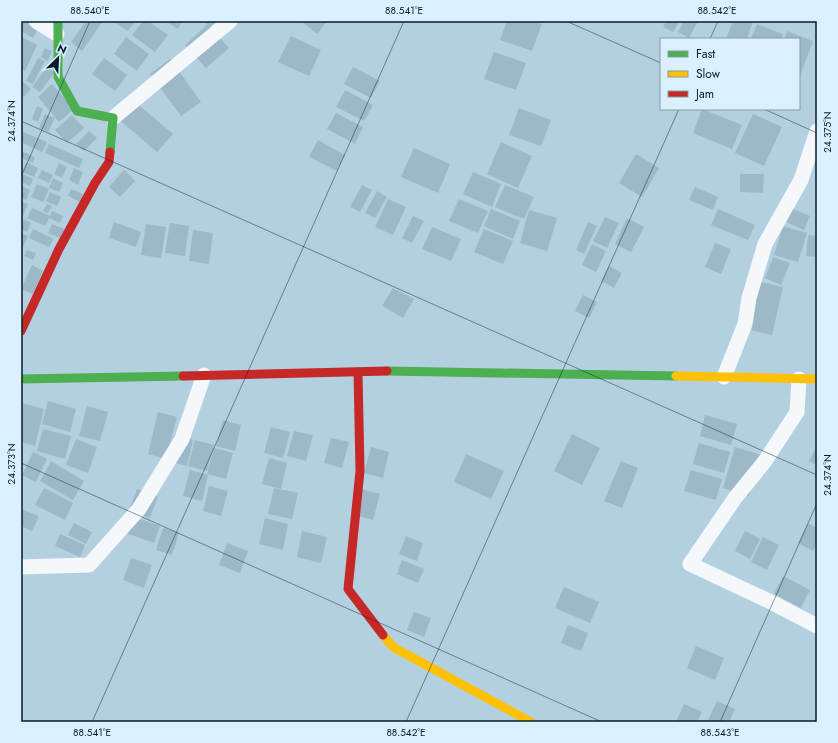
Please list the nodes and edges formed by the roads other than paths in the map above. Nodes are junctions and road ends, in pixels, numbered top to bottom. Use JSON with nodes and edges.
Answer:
{"nodes":[{"id":1,"x":36,"y":21,"type":"edge"},
{"id":2,"x":230,"y":21,"type":"edge"},
{"id":3,"x":58,"y":28,"type":"edge"},
{"id":4,"x":113,"y":118,"type":"junction"},
{"id":5,"x":817,"y":131,"type":"edge"},
{"id":6,"x":21,"y":331,"type":"edge"},
{"id":7,"x":358,"y":372,"type":"junction"},
{"id":8,"x":204,"y":374,"type":"junction"},
{"id":9,"x":724,"y":378,"type":"junction"},
{"id":10,"x":21,"y":379,"type":"edge"},
{"id":11,"x":799,"y":379,"type":"junction"},
{"id":12,"x":817,"y":380,"type":"edge"},
{"id":13,"x":21,"y":567,"type":"edge"},
{"id":14,"x":817,"y":626,"type":"edge"},
{"id":15,"x":531,"y":722,"type":"edge"}],
"edges":[{"from":1,"to":3,"type":"street"},
{"from":2,"to":4,"type":"street"},
{"from":3,"to":4,"type":"street"},
{"from":4,"to":6,"type":"street"},
{"from":5,"to":9,"type":"street"},
{"from":7,"to":8,"type":"street"},
{"from":7,"to":9,"type":"street"},
{"from":7,"to":15,"type":"street"},
{"from":8,"to":10,"type":"street"},
{"from":8,"to":13,"type":"street"},
{"from":9,"to":11,"type":"street"},
{"from":11,"to":12,"type":"street"},
{"from":11,"to":14,"type":"street"}]}
